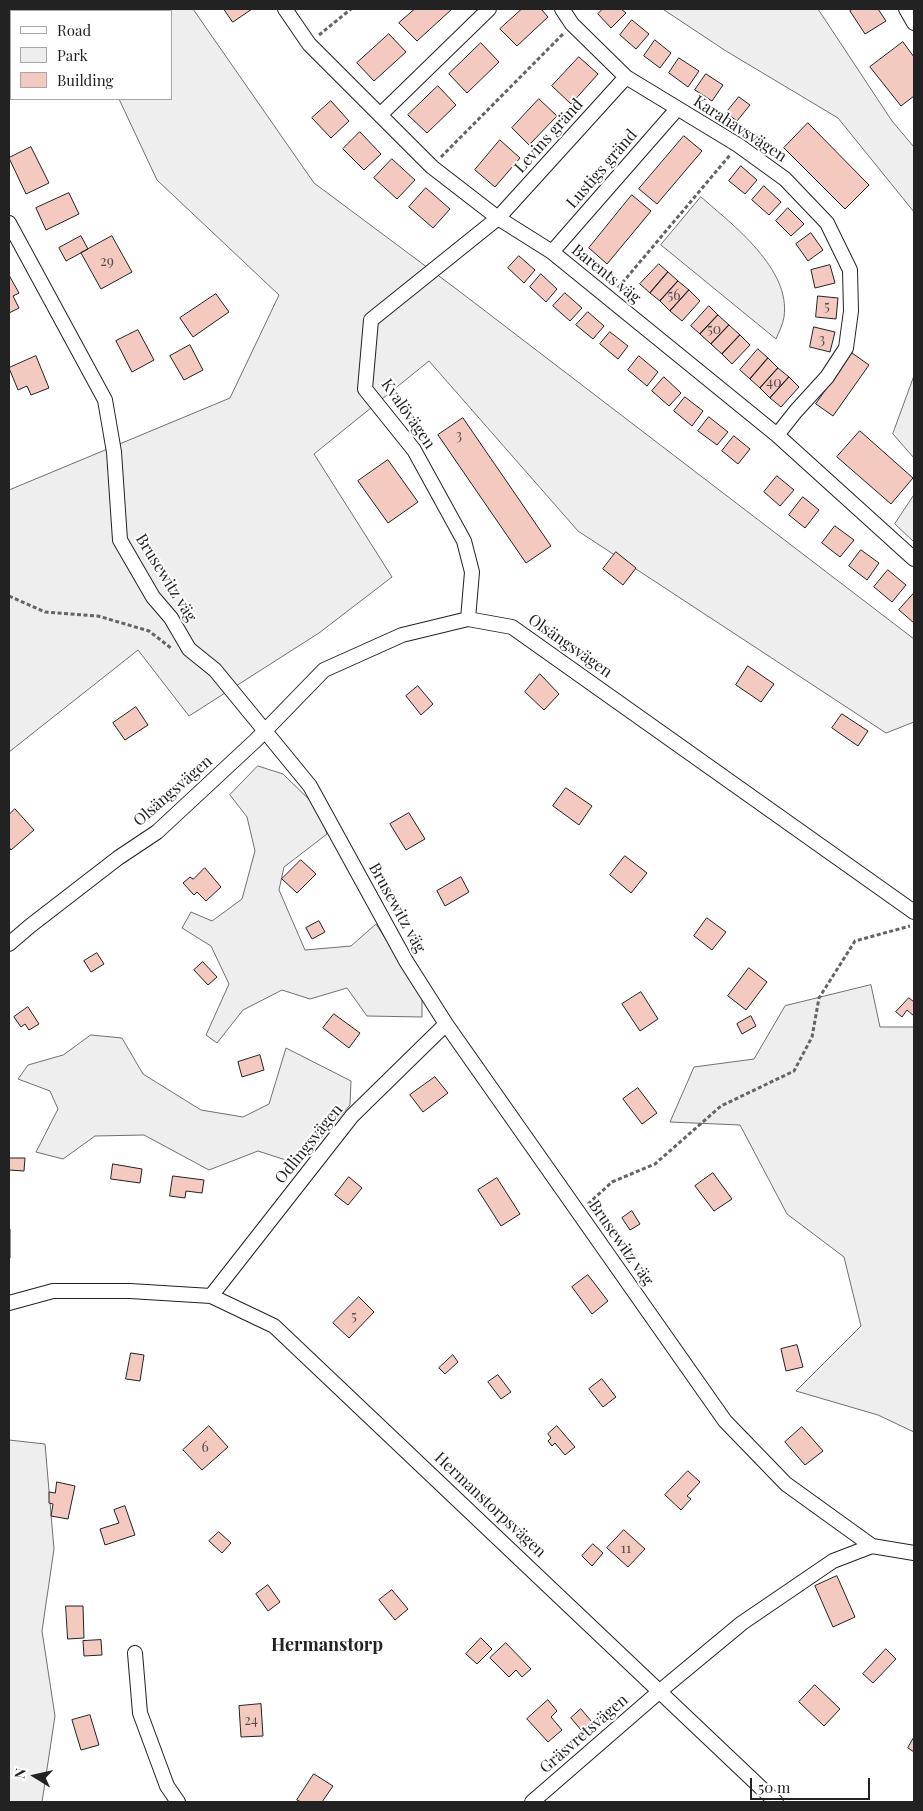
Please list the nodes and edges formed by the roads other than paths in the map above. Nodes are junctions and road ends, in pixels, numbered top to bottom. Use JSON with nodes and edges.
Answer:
{"nodes":[{"id":1,"x":285,"y":9,"type":"edge"},
{"id":2,"x":489,"y":9,"type":"edge"},
{"id":3,"x":562,"y":9,"type":"edge"},
{"id":4,"x":906,"y":9,"type":"edge"},
{"id":5,"x":914,"y":23,"type":"edge"},
{"id":6,"x":626,"y":77,"type":"junction"},
{"id":7,"x":678,"y":109,"type":"junction"},
{"id":8,"x":380,"y":115,"type":"junction"},
{"id":9,"x":498,"y":218,"type":"junction"},
{"id":10,"x":9,"y":223,"type":"edge"},
{"id":11,"x":552,"y":252,"type":"junction"},
{"id":12,"x":776,"y":435,"type":"junction"},
{"id":13,"x":914,"y":559,"type":"edge"},
{"id":14,"x":468,"y":619,"type":"junction"},
{"id":15,"x":265,"y":730,"type":"junction"},
{"id":16,"x":914,"y":912,"type":"edge"},
{"id":17,"x":9,"y":944,"type":"edge"},
{"id":18,"x":446,"y":1024,"type":"junction"},
{"id":19,"x":211,"y":1296,"type":"junction"},
{"id":20,"x":9,"y":1303,"type":"edge"},
{"id":21,"x":872,"y":1546,"type":"junction"},
{"id":22,"x":914,"y":1553,"type":"edge"},
{"id":23,"x":135,"y":1653,"type":"dead end"},
{"id":24,"x":660,"y":1692,"type":"junction"},
{"id":25,"x":178,"y":1802,"type":"edge"},
{"id":26,"x":532,"y":1802,"type":"edge"},
{"id":27,"x":776,"y":1802,"type":"edge"}],
"edges":[{"from":1,"to":8,"type":"street","name":"Barents väg"},
{"from":2,"to":8,"type":"street"},
{"from":3,"to":6,"type":"street","name":"Karahavsvägen"},
{"from":4,"to":5,"type":"street"},
{"from":6,"to":7,"type":"street","name":"Karahavsvägen"},
{"from":6,"to":9,"type":"street","name":"Levins gränd"},
{"from":7,"to":11,"type":"street","name":"Lustigs gränd"},
{"from":7,"to":12,"type":"street","name":"Karahavsvägen"},
{"from":8,"to":9,"type":"street","name":"Barents väg"},
{"from":9,"to":11,"type":"street","name":"Barents väg"},
{"from":9,"to":14,"type":"street","name":"Kvalövägen"},
{"from":10,"to":15,"type":"street","name":"Brusewitz väg"},
{"from":11,"to":12,"type":"street","name":"Barents väg"},
{"from":12,"to":13,"type":"street","name":"Barents väg"},
{"from":14,"to":15,"type":"street","name":"Olsängsvägen"},
{"from":14,"to":16,"type":"street","name":"Olsängsvägen"},
{"from":15,"to":17,"type":"street","name":"Olsängsvägen"},
{"from":15,"to":18,"type":"street","name":"Brusewitz väg"},
{"from":18,"to":19,"type":"street","name":"Odlingsvägen"},
{"from":18,"to":21,"type":"street","name":"Brusewitz väg"},
{"from":19,"to":20,"type":"street","name":"Hermanstorpsvägen"},
{"from":19,"to":24,"type":"street","name":"Hermanstorpsvägen"},
{"from":21,"to":22,"type":"street"},
{"from":21,"to":24,"type":"street"},
{"from":23,"to":25,"type":"street"},
{"from":24,"to":26,"type":"street","name":"Gräsvretsvägen"},
{"from":24,"to":27,"type":"street","name":"Hermanstorpsvägen"}]}
